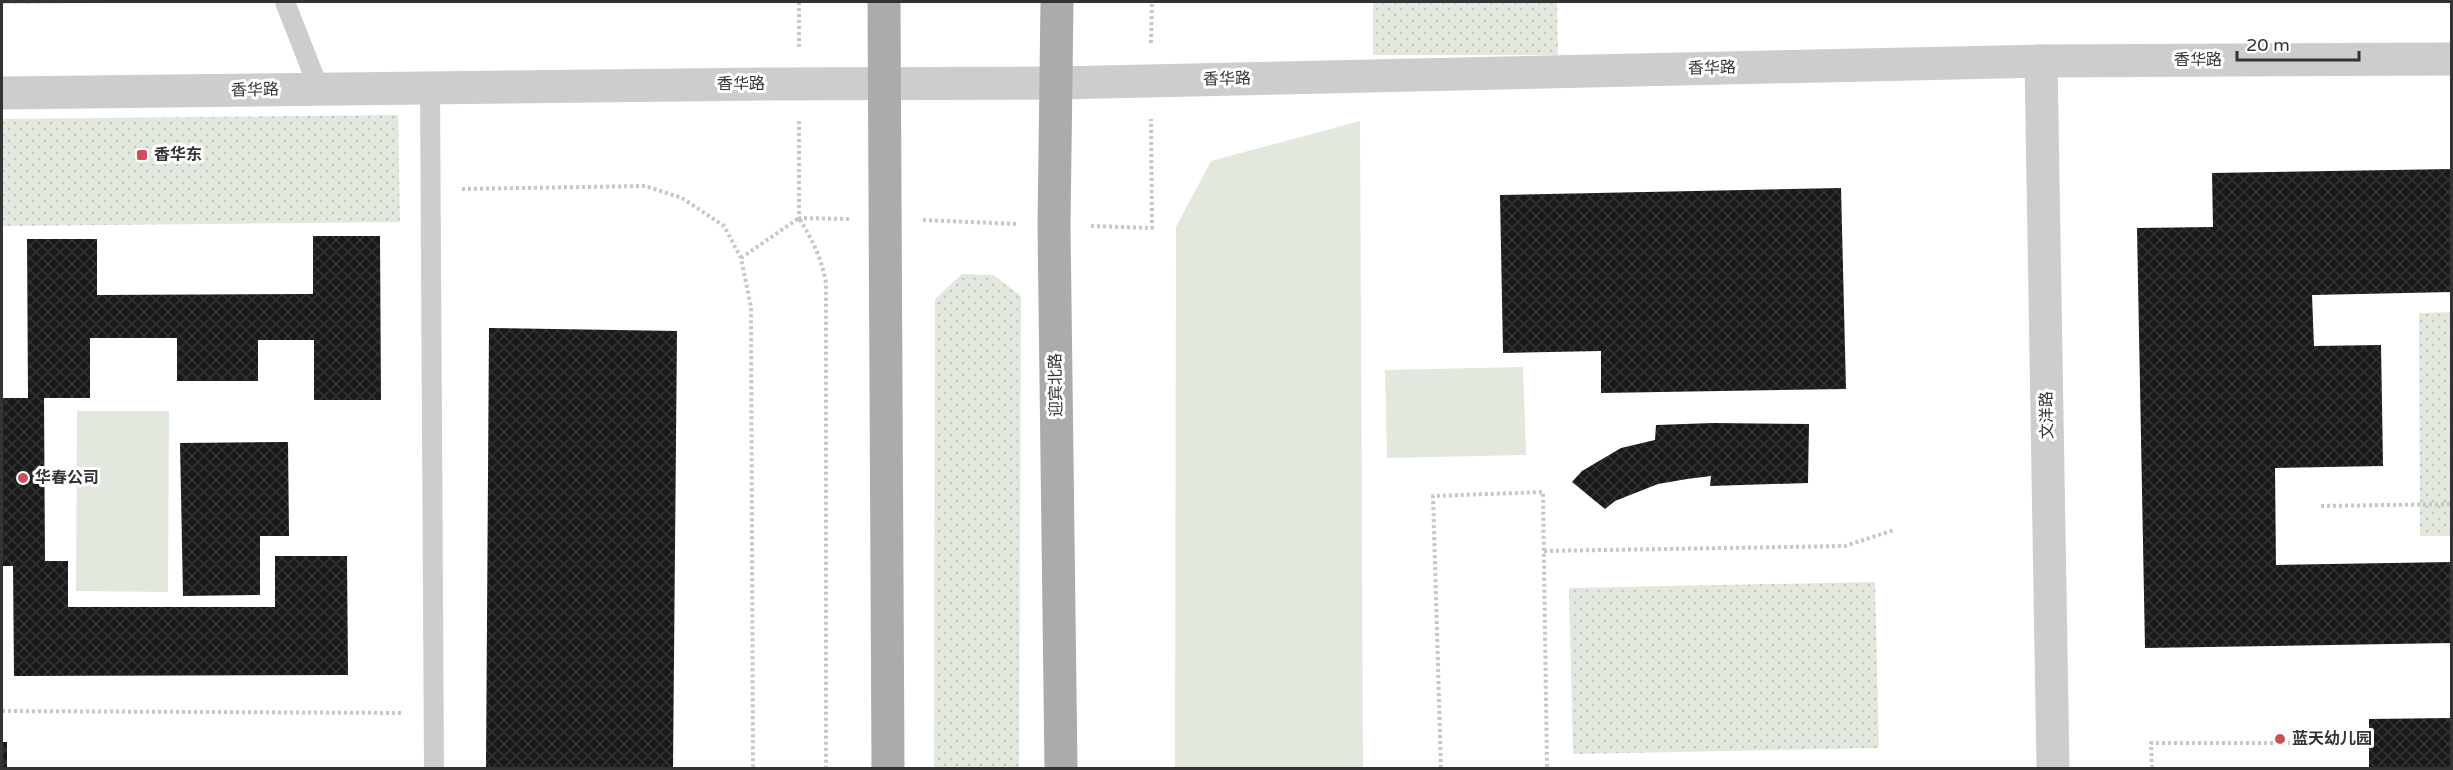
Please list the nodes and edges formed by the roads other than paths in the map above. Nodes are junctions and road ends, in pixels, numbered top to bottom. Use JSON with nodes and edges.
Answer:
{"nodes":[{"id":1,"x":285,"y":2,"type":"edge"},
{"id":2,"x":884,"y":2,"type":"edge"},
{"id":3,"x":1057,"y":2,"type":"edge"},
{"id":4,"x":2451,"y":59,"type":"edge"},
{"id":5,"x":2041,"y":61,"type":"junction"},
{"id":6,"x":1056,"y":83,"type":"junction"},
{"id":7,"x":885,"y":84,"type":"junction"},
{"id":8,"x":430,"y":88,"type":"junction"},
{"id":9,"x":319,"y":89,"type":"junction"},
{"id":10,"x":2,"y":93,"type":"edge"},
{"id":11,"x":434,"y":768,"type":"edge"},
{"id":12,"x":888,"y":768,"type":"edge"},
{"id":13,"x":1061,"y":768,"type":"edge"},
{"id":14,"x":2053,"y":768,"type":"edge"}],
"edges":[{"from":1,"to":9,"type":"lane"},
{"from":2,"to":7,"type":"main road"},
{"from":3,"to":6,"type":"main road","name":"迎宾北路"},
{"from":4,"to":5,"type":"street","name":"香华路"},
{"from":5,"to":6,"type":"street","name":"香华路"},
{"from":5,"to":14,"type":"street","name":"文洋路"},
{"from":6,"to":7,"type":"street","name":"香华路"},
{"from":6,"to":13,"type":"main road","name":"迎宾北路"},
{"from":7,"to":8,"type":"street","name":"香华路"},
{"from":7,"to":12,"type":"main road"},
{"from":8,"to":9,"type":"street","name":"香华路"},
{"from":8,"to":11,"type":"lane"},
{"from":9,"to":10,"type":"street","name":"香华路"}]}
